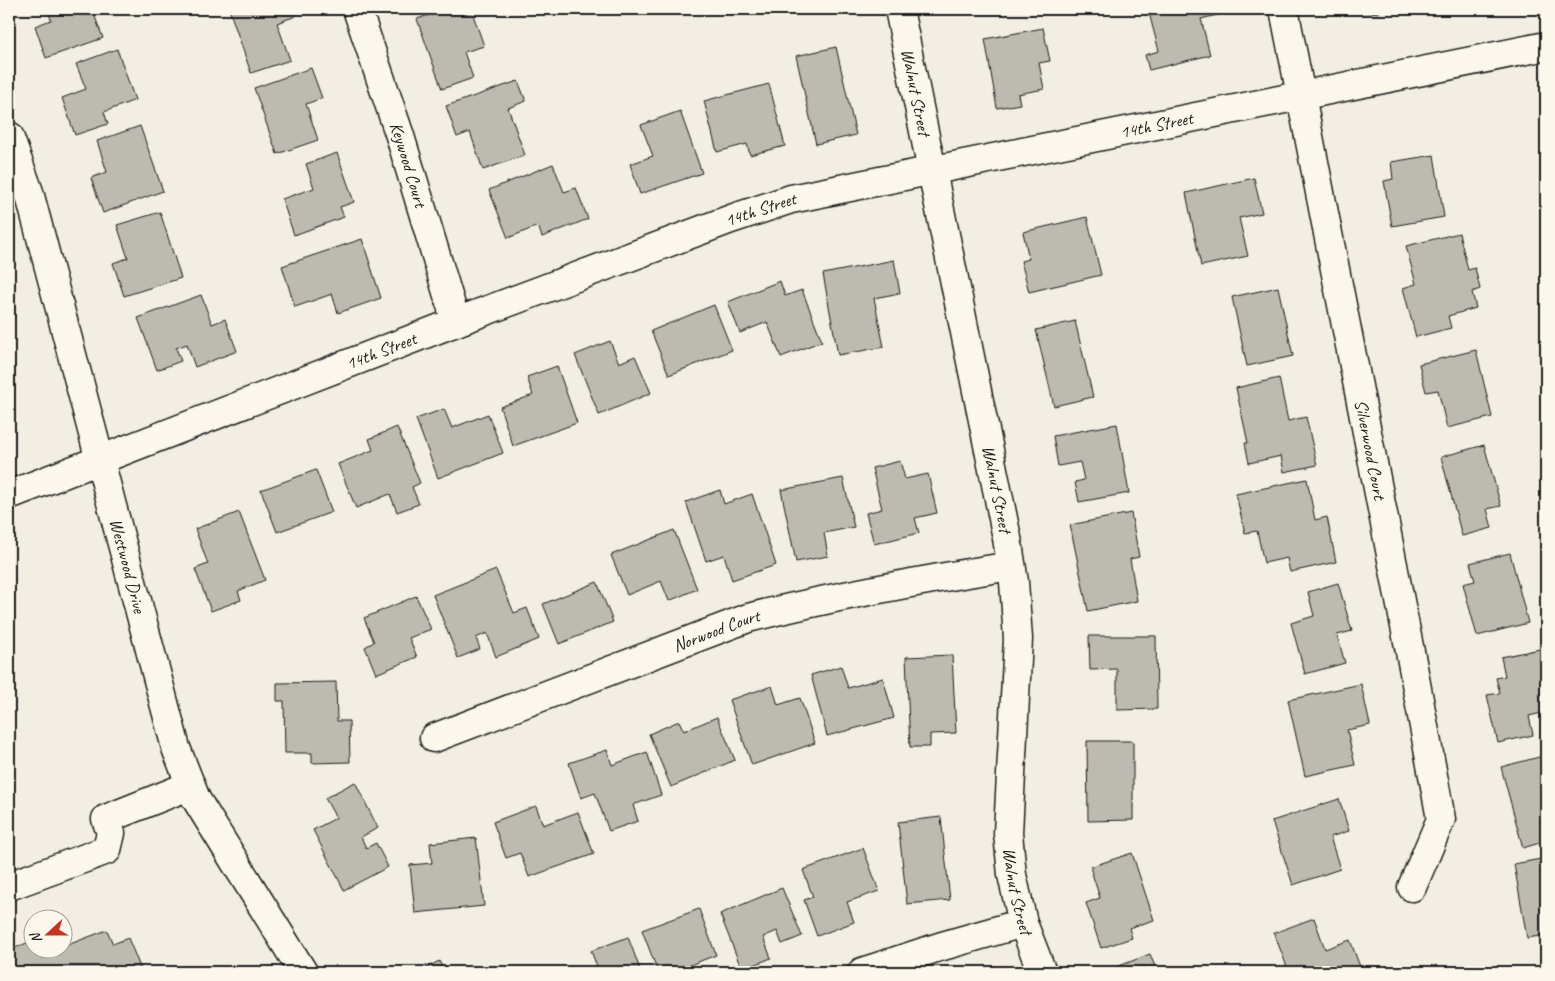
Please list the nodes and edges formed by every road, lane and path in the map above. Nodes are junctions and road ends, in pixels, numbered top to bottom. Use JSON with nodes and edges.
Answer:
{"nodes":[{"id":1,"x":357,"y":9,"type":"edge"},
{"id":2,"x":899,"y":9,"type":"edge"},
{"id":3,"x":1284,"y":9,"type":"edge"},
{"id":4,"x":1546,"y":46,"type":"edge"},
{"id":5,"x":1301,"y":95,"type":"junction"},
{"id":6,"x":9,"y":136,"type":"edge"},
{"id":7,"x":932,"y":169,"type":"junction"},
{"id":8,"x":456,"y":322,"type":"junction"},
{"id":9,"x":100,"y":460,"type":"junction"},
{"id":10,"x":9,"y":495,"type":"edge"},
{"id":11,"x":1011,"y":566,"type":"junction"},
{"id":12,"x":434,"y":738,"type":"dead end"},
{"id":13,"x":191,"y":785,"type":"junction"},
{"id":14,"x":9,"y":886,"type":"edge"},
{"id":15,"x":1412,"y":887,"type":"dead end"},
{"id":16,"x":1023,"y":923,"type":"junction"},
{"id":17,"x":303,"y":972,"type":"edge"},
{"id":18,"x":862,"y":972,"type":"edge"},
{"id":19,"x":1042,"y":972,"type":"edge"}],
"edges":[{"from":1,"to":8,"type":"street","name":"Keywood Court"},
{"from":2,"to":7,"type":"street","name":"Walnut Street"},
{"from":3,"to":5,"type":"street","name":"Silverwood Court"},
{"from":4,"to":5,"type":"street","name":"14th Street"},
{"from":5,"to":7,"type":"street","name":"14th Street"},
{"from":5,"to":15,"type":"street","name":"Silverwood Court"},
{"from":6,"to":9,"type":"street","name":"Westwood Drive"},
{"from":7,"to":8,"type":"street","name":"14th Street"},
{"from":7,"to":11,"type":"street","name":"Walnut Street"},
{"from":8,"to":9,"type":"street","name":"14th Street"},
{"from":9,"to":10,"type":"street","name":"14th Street"},
{"from":9,"to":13,"type":"street","name":"Westwood Drive"},
{"from":11,"to":12,"type":"street","name":"Norwood Court"},
{"from":11,"to":16,"type":"street","name":"Walnut Street"},
{"from":13,"to":14,"type":"street"},
{"from":13,"to":17,"type":"street","name":"Westwood Drive"},
{"from":16,"to":18,"type":"street"},
{"from":16,"to":19,"type":"street","name":"Walnut Street"}]}
